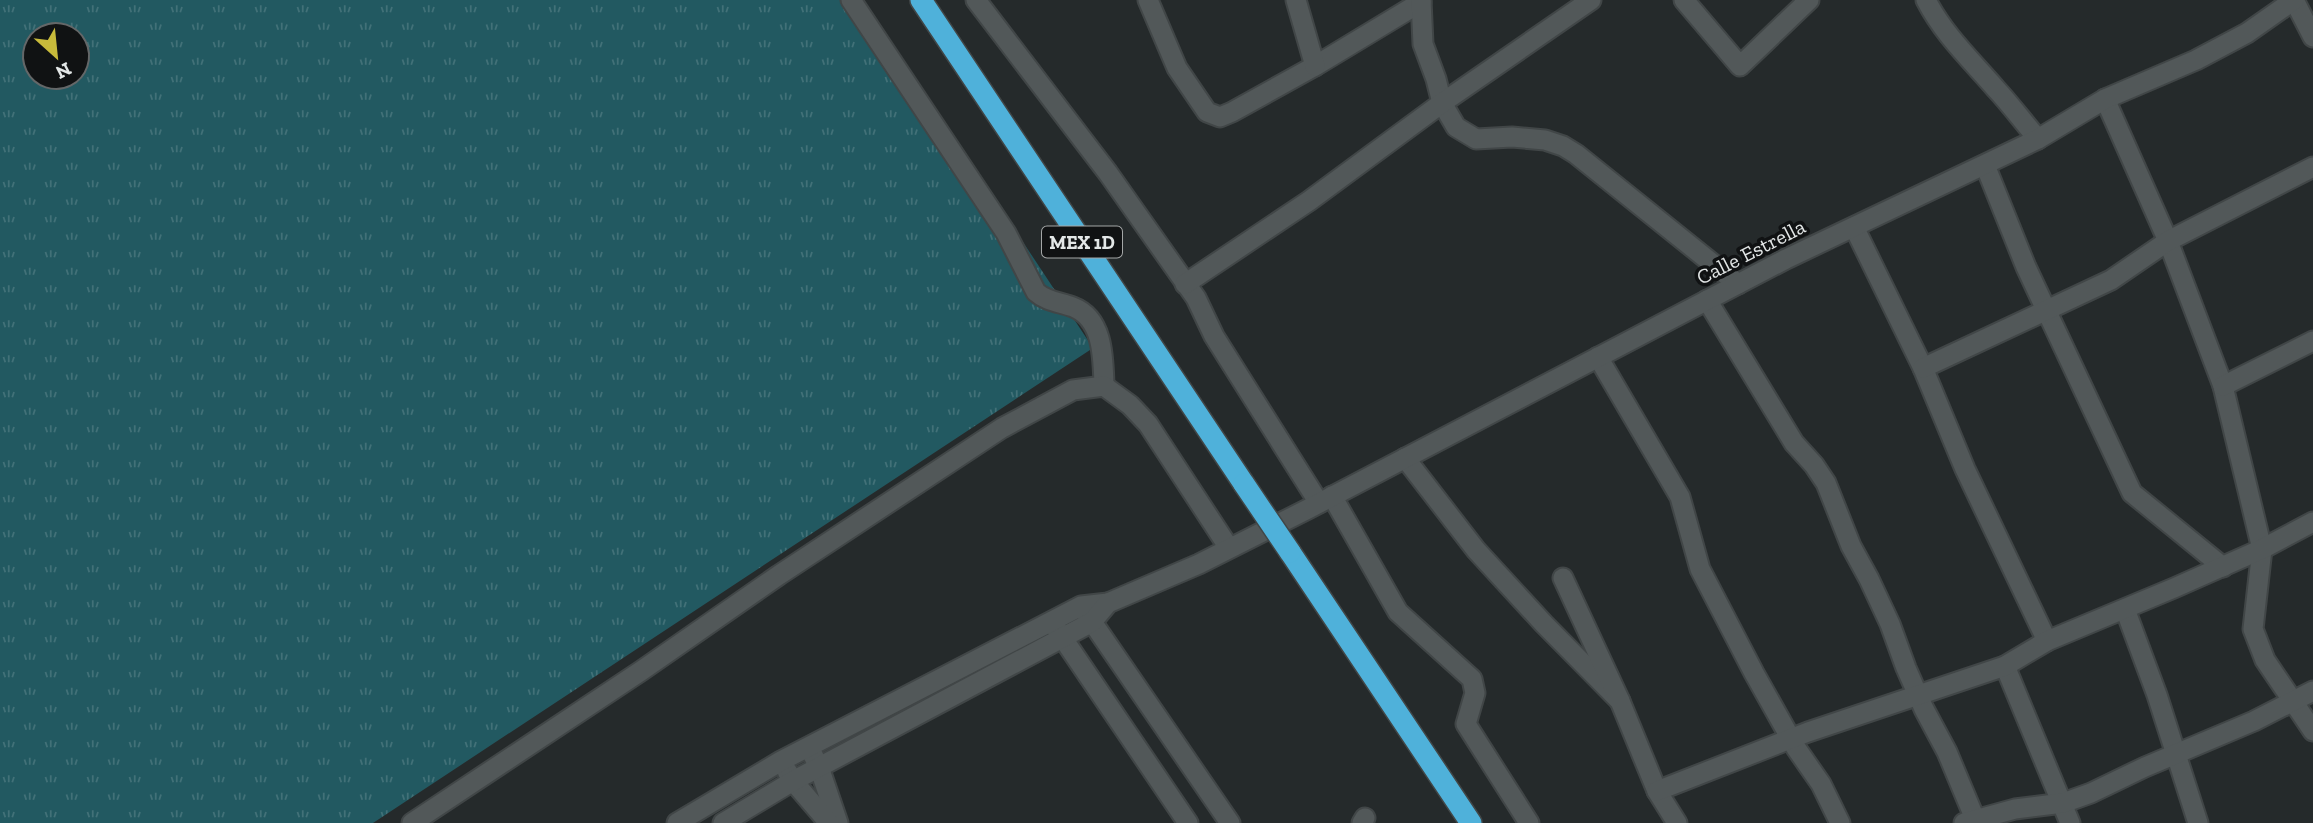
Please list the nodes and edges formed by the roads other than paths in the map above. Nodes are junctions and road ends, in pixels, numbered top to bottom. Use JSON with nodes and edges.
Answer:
{"nodes":[{"id":1,"x":851,"y":0,"type":"edge"},
{"id":2,"x":921,"y":0,"type":"edge"},
{"id":3,"x":976,"y":0,"type":"edge"},
{"id":4,"x":1148,"y":0,"type":"edge"},
{"id":5,"x":1296,"y":0,"type":"edge"},
{"id":6,"x":1591,"y":0,"type":"edge"},
{"id":7,"x":1684,"y":0,"type":"edge"},
{"id":8,"x":1809,"y":0,"type":"edge"},
{"id":9,"x":1926,"y":0,"type":"edge"},
{"id":10,"x":2294,"y":0,"type":"edge"},
{"id":11,"x":1421,"y":1,"type":"edge"},
{"id":12,"x":2313,"y":37,"type":"edge"},
{"id":13,"x":1315,"y":66,"type":"junction"},
{"id":14,"x":2105,"y":99,"type":"junction"},
{"id":15,"x":1442,"y":103,"type":"junction"},
{"id":16,"x":2038,"y":139,"type":"junction"},
{"id":17,"x":1985,"y":165,"type":"junction"},
{"id":18,"x":2313,"y":167,"type":"edge"},
{"id":19,"x":1854,"y":226,"type":"junction"},
{"id":20,"x":2168,"y":242,"type":"junction"},
{"id":21,"x":1738,"y":284,"type":"junction"},
{"id":22,"x":1185,"y":285,"type":"junction"},
{"id":23,"x":1707,"y":300,"type":"junction"},
{"id":24,"x":2045,"y":309,"type":"junction"},
{"id":25,"x":2313,"y":341,"type":"edge"},
{"id":26,"x":1598,"y":357,"type":"junction"},
{"id":27,"x":1923,"y":368,"type":"junction"},
{"id":28,"x":1104,"y":386,"type":"junction"},
{"id":29,"x":2223,"y":386,"type":"junction"},
{"id":30,"x":1405,"y":458,"type":"junction"},
{"id":31,"x":1325,"y":500,"type":"junction"},
{"id":32,"x":2313,"y":522,"type":"edge"},
{"id":33,"x":1229,"y":548,"type":"junction"},
{"id":34,"x":2262,"y":549,"type":"junction"},
{"id":35,"x":2223,"y":566,"type":"junction"},
{"id":36,"x":1563,"y":578,"type":"dead end"},
{"id":37,"x":2125,"y":609,"type":"junction"},
{"id":38,"x":1087,"y":614,"type":"junction"},
{"id":39,"x":1051,"y":621,"type":"junction"},
{"id":40,"x":1062,"y":638,"type":"junction"},
{"id":41,"x":2048,"y":641,"type":"junction"},
{"id":42,"x":2005,"y":666,"type":"junction"},
{"id":43,"x":2313,"y":691,"type":"edge"},
{"id":44,"x":1918,"y":694,"type":"junction"},
{"id":45,"x":1620,"y":701,"type":"junction"},
{"id":46,"x":2293,"y":702,"type":"junction"},
{"id":47,"x":2313,"y":731,"type":"edge"},
{"id":48,"x":1791,"y":739,"type":"junction"},
{"id":49,"x":807,"y":746,"type":"junction"},
{"id":50,"x":2175,"y":754,"type":"junction"},
{"id":51,"x":781,"y":761,"type":"junction"},
{"id":52,"x":819,"y":767,"type":"junction"},
{"id":53,"x":793,"y":781,"type":"junction"},
{"id":54,"x":1657,"y":791,"type":"junction"},
{"id":55,"x":2063,"y":803,"type":"junction"},
{"id":56,"x":684,"y":821,"type":"edge"},
{"id":57,"x":1969,"y":821,"type":"edge"},
{"id":58,"x":412,"y":823,"type":"edge"},
{"id":59,"x":723,"y":823,"type":"edge"},
{"id":60,"x":829,"y":823,"type":"edge"},
{"id":61,"x":838,"y":823,"type":"edge"},
{"id":62,"x":1188,"y":823,"type":"edge"},
{"id":63,"x":1230,"y":823,"type":"edge"},
{"id":64,"x":1471,"y":823,"type":"edge"},
{"id":65,"x":1530,"y":823,"type":"edge"},
{"id":66,"x":1677,"y":823,"type":"edge"},
{"id":67,"x":1840,"y":823,"type":"edge"},
{"id":68,"x":2070,"y":823,"type":"edge"},
{"id":69,"x":2198,"y":823,"type":"edge"}],
"edges":[{"from":1,"to":28,"type":"street"},
{"from":2,"to":64,"type":"highway","number":"MEX 1D","bridge":true},
{"from":3,"to":22,"type":"street"},
{"from":4,"to":13,"type":"street"},
{"from":5,"to":13,"type":"street"},
{"from":6,"to":15,"type":"street"},
{"from":7,"to":8,"type":"street"},
{"from":9,"to":16,"type":"street"},
{"from":10,"to":12,"type":"street"},
{"from":10,"to":14,"type":"street","name":"Calle Estrella"},
{"from":11,"to":13,"type":"street"},
{"from":11,"to":15,"type":"street"},
{"from":14,"to":16,"type":"street","name":"Calle Estrella"},
{"from":14,"to":20,"type":"street"},
{"from":15,"to":21,"type":"street"},
{"from":15,"to":22,"type":"street"},
{"from":16,"to":17,"type":"street","name":"Calle Estrella"},
{"from":17,"to":19,"type":"street","name":"Calle Estrella"},
{"from":17,"to":24,"type":"street"},
{"from":18,"to":20,"type":"street"},
{"from":19,"to":21,"type":"street","name":"Calle Estrella"},
{"from":19,"to":27,"type":"street"},
{"from":20,"to":24,"type":"street"},
{"from":20,"to":29,"type":"street"},
{"from":21,"to":23,"type":"street","name":"Calle Estrella"},
{"from":22,"to":31,"type":"street"},
{"from":23,"to":26,"type":"street","name":"Calle Estrella"},
{"from":23,"to":44,"type":"street"},
{"from":24,"to":27,"type":"street"},
{"from":24,"to":35,"type":"street"},
{"from":25,"to":29,"type":"street"},
{"from":26,"to":30,"type":"street","name":"Calle Estrella"},
{"from":26,"to":48,"type":"street"},
{"from":27,"to":41,"type":"street"},
{"from":28,"to":33,"type":"street"},
{"from":28,"to":58,"type":"street"},
{"from":29,"to":34,"type":"street"},
{"from":30,"to":31,"type":"street","name":"Calle Estrella"},
{"from":30,"to":45,"type":"street"},
{"from":31,"to":33,"type":"street","name":"Calle Estrella"},
{"from":31,"to":65,"type":"street"},
{"from":32,"to":34,"type":"street"},
{"from":33,"to":38,"type":"street","name":"Calle Estrella"},
{"from":34,"to":35,"type":"street"},
{"from":34,"to":46,"type":"street"},
{"from":35,"to":37,"type":"street"},
{"from":36,"to":45,"type":"street"},
{"from":37,"to":41,"type":"street"},
{"from":37,"to":50,"type":"street"},
{"from":38,"to":39,"type":"street"},
{"from":38,"to":40,"type":"street"},
{"from":38,"to":63,"type":"street"},
{"from":39,"to":40,"type":"street"},
{"from":39,"to":49,"type":"street"},
{"from":40,"to":52,"type":"street"},
{"from":40,"to":62,"type":"street"},
{"from":41,"to":42,"type":"street"},
{"from":42,"to":44,"type":"street"},
{"from":42,"to":55,"type":"street"},
{"from":43,"to":46,"type":"street"},
{"from":44,"to":48,"type":"street"},
{"from":44,"to":57,"type":"street"},
{"from":45,"to":54,"type":"street"},
{"from":46,"to":47,"type":"street"},
{"from":46,"to":50,"type":"street"},
{"from":48,"to":54,"type":"street"},
{"from":48,"to":67,"type":"street"},
{"from":49,"to":51,"type":"street"},
{"from":49,"to":52,"type":"street"},
{"from":50,"to":55,"type":"street"},
{"from":50,"to":69,"type":"street"},
{"from":51,"to":53,"type":"street"},
{"from":51,"to":56,"type":"street"},
{"from":52,"to":53,"type":"street"},
{"from":52,"to":61,"type":"street"},
{"from":53,"to":59,"type":"street"},
{"from":53,"to":60,"type":"street"},
{"from":54,"to":66,"type":"street"},
{"from":55,"to":57,"type":"street"},
{"from":55,"to":68,"type":"street"}]}
